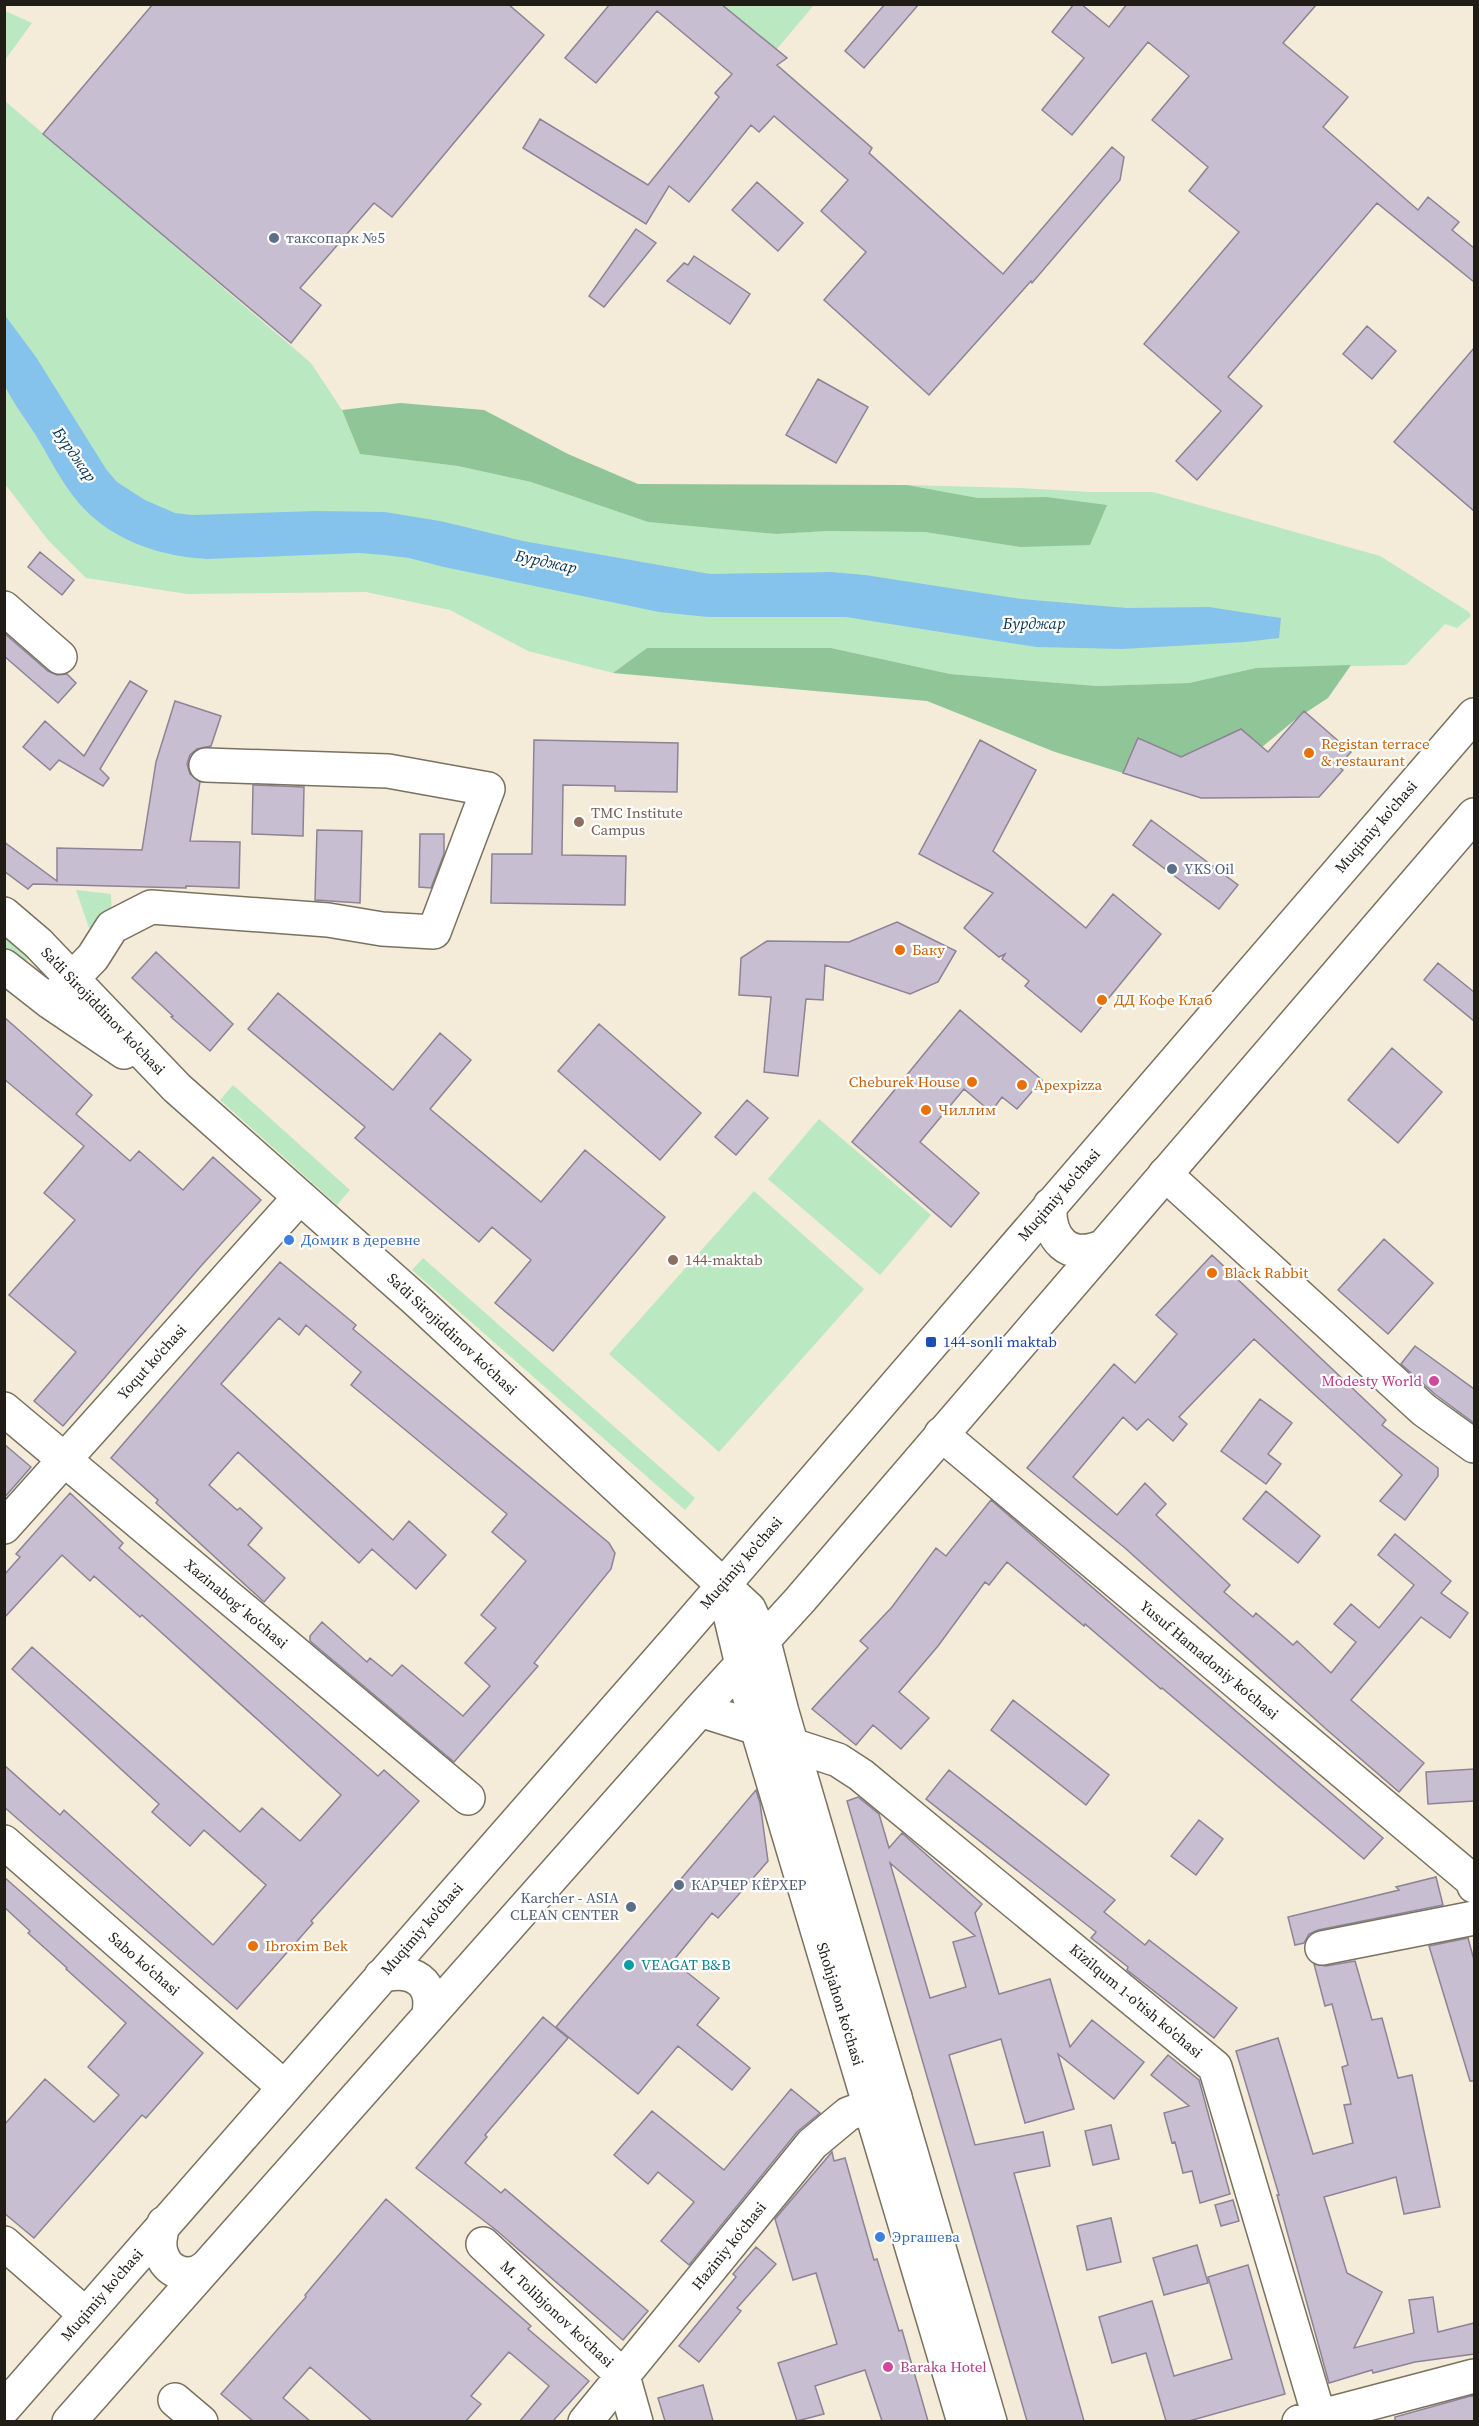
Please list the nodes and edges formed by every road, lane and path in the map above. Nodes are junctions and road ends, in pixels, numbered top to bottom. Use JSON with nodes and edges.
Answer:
{"nodes":[{"id":1,"x":4,"y":608,"type":"edge"},
{"id":2,"x":60,"y":657,"type":"dead end"},
{"id":3,"x":1474,"y":715,"type":"edge"},
{"id":4,"x":206,"y":765,"type":"dead end"},
{"id":5,"x":1474,"y":815,"type":"edge"},
{"id":6,"x":4,"y":914,"type":"edge"},
{"id":7,"x":4,"y":966,"type":"edge"},
{"id":8,"x":73,"y":980,"type":"junction"},
{"id":9,"x":50,"y":1002,"type":"junction"},
{"id":10,"x":177,"y":1088,"type":"junction"},
{"id":11,"x":1165,"y":1174,"type":"junction"},
{"id":12,"x":300,"y":1197,"type":"junction"},
{"id":13,"x":1050,"y":1205,"type":"junction"},
{"id":14,"x":1102,"y":1247,"type":"junction"},
{"id":15,"x":4,"y":1409,"type":"edge"},
{"id":16,"x":941,"y":1434,"type":"junction"},
{"id":17,"x":1474,"y":1446,"type":"edge"},
{"id":18,"x":64,"y":1460,"type":"junction"},
{"id":19,"x":4,"y":1527,"type":"edge"},
{"id":20,"x":723,"y":1585,"type":"junction"},
{"id":21,"x":763,"y":1642,"type":"junction"},
{"id":22,"x":700,"y":1710,"type":"junction"},
{"id":23,"x":758,"y":1728,"type":"junction"},
{"id":24,"x":792,"y":1746,"type":"junction"},
{"id":25,"x":468,"y":1798,"type":"dead end"},
{"id":26,"x":4,"y":1842,"type":"edge"},
{"id":27,"x":1474,"y":1882,"type":"edge"},
{"id":28,"x":1474,"y":1918,"type":"edge"},
{"id":29,"x":1322,"y":1948,"type":"dead end"},
{"id":30,"x":381,"y":1976,"type":"junction"},
{"id":31,"x":428,"y":2017,"type":"junction"},
{"id":32,"x":284,"y":2087,"type":"junction"},
{"id":33,"x":882,"y":2101,"type":"junction"},
{"id":34,"x":164,"y":2223,"type":"junction"},
{"id":35,"x":4,"y":2243,"type":"edge"},
{"id":36,"x":483,"y":2244,"type":"dead end"},
{"id":37,"x":206,"y":2267,"type":"junction"},
{"id":38,"x":85,"y":2314,"type":"junction"},
{"id":39,"x":623,"y":2376,"type":"junction"},
{"id":40,"x":1474,"y":2376,"type":"edge"},
{"id":41,"x":175,"y":2400,"type":"dead end"},
{"id":42,"x":4,"y":2408,"type":"edge"},
{"id":43,"x":1309,"y":2419,"type":"edge"},
{"id":44,"x":69,"y":2421,"type":"edge"},
{"id":45,"x":201,"y":2421,"type":"edge"},
{"id":46,"x":585,"y":2421,"type":"edge"},
{"id":47,"x":636,"y":2421,"type":"edge"},
{"id":48,"x":964,"y":2421,"type":"edge"},
{"id":49,"x":990,"y":2421,"type":"edge"}],
"edges":[{"from":1,"to":2,"type":"street"},
{"from":3,"to":13,"type":"street","name":"Muqimiy ko'chasi"},
{"from":4,"to":8,"type":"street"},
{"from":5,"to":11,"type":"street"},
{"from":6,"to":8,"type":"street","name":"Sa'di Sirojiddinov ko'chasi"},
{"from":7,"to":9,"type":"street","name":"Sa'di Sirojiddinov ko'chasi"},
{"from":8,"to":9,"type":"street"},
{"from":8,"to":10,"type":"street","name":"Sa'di Sirojiddinov ko'chasi"},
{"from":9,"to":10,"type":"street","name":"Sa'di Sirojiddinov ko'chasi"},
{"from":10,"to":12,"type":"street","name":"Saʼdi Sirojiddinov koʻchasi"},
{"from":11,"to":14,"type":"street"},
{"from":11,"to":17,"type":"street"},
{"from":12,"to":18,"type":"street","name":"Yoqut ko'chasi"},
{"from":12,"to":20,"type":"street","name":"Saʼdi Sirojiddinov koʻchasi"},
{"from":13,"to":14,"type":"street"},
{"from":13,"to":20,"type":"street","name":"Muqimiy ko'chasi"},
{"from":14,"to":16,"type":"street"},
{"from":15,"to":18,"type":"street","name":"Xazinabog‘ ko‘chasi"},
{"from":16,"to":21,"type":"street"},
{"from":16,"to":27,"type":"street","name":"Yusuf Hamadoniy koʻchasi"},
{"from":18,"to":19,"type":"street","name":"Yoqut ko'chasi"},
{"from":18,"to":25,"type":"street","name":"Xazinabog‘ ko‘chasi"},
{"from":20,"to":21,"type":"street","name":"Shohjahon koʻchasi"},
{"from":20,"to":21,"type":"street","name":"Saʼdi Sirojiddinov koʻchasi"},
{"from":20,"to":30,"type":"street","name":"Muqimiy ko'chasi"},
{"from":21,"to":22,"type":"street"},
{"from":21,"to":23,"type":"street","name":"Shohjahon koʻchasi"},
{"from":21,"to":24,"type":"street","name":"Shohjahon koʻchasi"},
{"from":22,"to":23,"type":"street"},
{"from":22,"to":31,"type":"street"},
{"from":23,"to":33,"type":"street","name":"Shohjahon koʻchasi"},
{"from":24,"to":33,"type":"street","name":"Shohjahon koʻchasi"},
{"from":24,"to":43,"type":"street","name":"Kizilqum 1-o'tish ko'chasi"},
{"from":26,"to":32,"type":"street","name":"Sabo ko‘chasi"},
{"from":28,"to":29,"type":"street"},
{"from":30,"to":31,"type":"street"},
{"from":30,"to":32,"type":"street","name":"Muqimiy ko'chasi"},
{"from":31,"to":37,"type":"street"},
{"from":32,"to":34,"type":"street","name":"Muqimiy ko'chasi"},
{"from":33,"to":39,"type":"street","name":"Haziniy koʻchasi"},
{"from":33,"to":48,"type":"street","name":"Shohjahon koʻchasi"},
{"from":33,"to":49,"type":"street","name":"Shohjahon koʻchasi"},
{"from":34,"to":37,"type":"street"},
{"from":34,"to":38,"type":"street","name":"Muqimiy ko'chasi"},
{"from":35,"to":38,"type":"street"},
{"from":36,"to":39,"type":"street","name":"M. Tolibjonov koʻchasi"},
{"from":37,"to":44,"type":"street"},
{"from":38,"to":42,"type":"street","name":"Muqimiy ko'chasi"},
{"from":39,"to":46,"type":"street","name":"Haziniy koʻchasi"},
{"from":39,"to":47,"type":"street","name":"M. Tolibjonov koʻchasi"},
{"from":40,"to":43,"type":"street"},
{"from":41,"to":45,"type":"street"}]}
